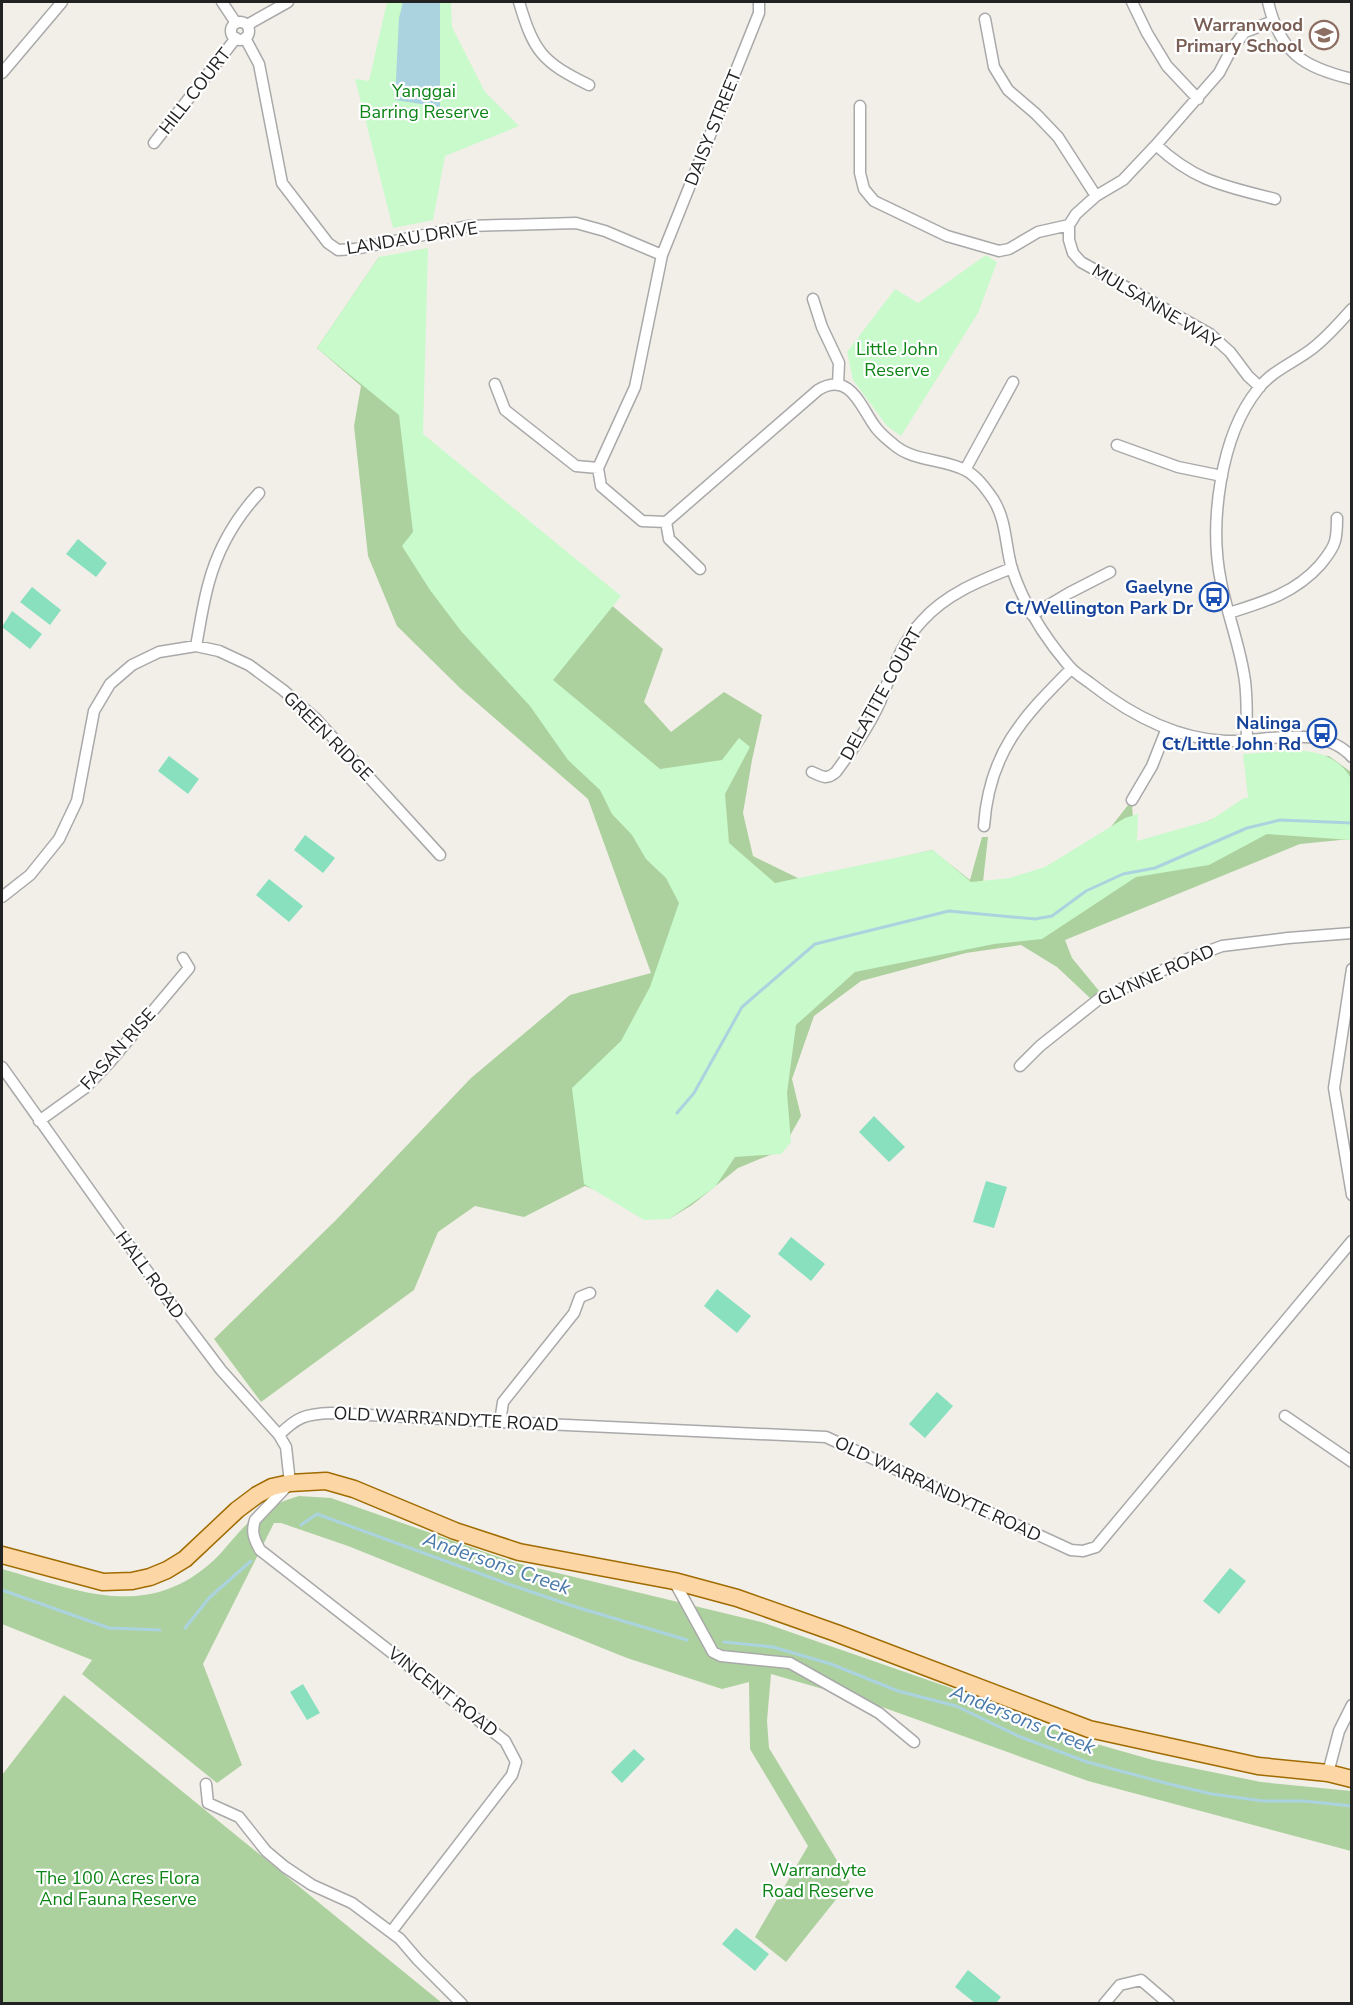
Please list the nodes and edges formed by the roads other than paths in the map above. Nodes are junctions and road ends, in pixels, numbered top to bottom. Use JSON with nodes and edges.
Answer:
{"nodes":[{"id":1,"x":62,"y":2,"type":"edge"},
{"id":2,"x":222,"y":2,"type":"edge"},
{"id":3,"x":288,"y":2,"type":"edge"},
{"id":4,"x":519,"y":2,"type":"edge"},
{"id":5,"x":759,"y":2,"type":"edge"},
{"id":6,"x":1132,"y":2,"type":"edge"},
{"id":7,"x":1268,"y":2,"type":"edge"},
{"id":8,"x":985,"y":19,"type":"dead end"},
{"id":9,"x":1273,"y":21,"type":"junction"},
{"id":10,"x":242,"y":24,"type":"junction"},
{"id":11,"x":240,"y":38,"type":"junction"},
{"id":12,"x":2,"y":73,"type":"edge"},
{"id":13,"x":1352,"y":79,"type":"edge"},
{"id":14,"x":589,"y":85,"type":"dead end"},
{"id":15,"x":1198,"y":99,"type":"junction"},
{"id":16,"x":860,"y":106,"type":"dead end"},
{"id":17,"x":154,"y":143,"type":"dead end"},
{"id":18,"x":1156,"y":145,"type":"junction"},
{"id":19,"x":1096,"y":196,"type":"junction"},
{"id":20,"x":1275,"y":199,"type":"dead end"},
{"id":21,"x":1069,"y":225,"type":"junction"},
{"id":22,"x":662,"y":255,"type":"junction"},
{"id":23,"x":813,"y":299,"type":"dead end"},
{"id":24,"x":1352,"y":309,"type":"edge"},
{"id":25,"x":1013,"y":382,"type":"dead end"},
{"id":26,"x":495,"y":384,"type":"dead end"},
{"id":27,"x":838,"y":385,"type":"junction"},
{"id":28,"x":1260,"y":387,"type":"junction"},
{"id":29,"x":1117,"y":445,"type":"dead end"},
{"id":30,"x":598,"y":468,"type":"junction"},
{"id":31,"x":965,"y":470,"type":"junction"},
{"id":32,"x":1222,"y":476,"type":"junction"},
{"id":33,"x":259,"y":493,"type":"dead end"},
{"id":34,"x":1337,"y":518,"type":"dead end"},
{"id":35,"x":666,"y":522,"type":"junction"},
{"id":36,"x":1012,"y":568,"type":"junction"},
{"id":37,"x":700,"y":569,"type":"dead end"},
{"id":38,"x":1110,"y":572,"type":"dead end"},
{"id":39,"x":1229,"y":613,"type":"junction"},
{"id":40,"x":1032,"y":615,"type":"junction"},
{"id":41,"x":196,"y":646,"type":"junction"},
{"id":42,"x":1071,"y":669,"type":"junction"},
{"id":43,"x":1167,"y":728,"type":"junction"},
{"id":44,"x":1247,"y":739,"type":"junction"},
{"id":45,"x":1349,"y":749,"type":"edge"},
{"id":46,"x":812,"y":772,"type":"dead end"},
{"id":47,"x":1132,"y":800,"type":"dead end"},
{"id":48,"x":984,"y":826,"type":"dead end"},
{"id":49,"x":440,"y":855,"type":"dead end"},
{"id":50,"x":2,"y":897,"type":"edge"},
{"id":51,"x":1352,"y":933,"type":"edge"},
{"id":52,"x":183,"y":958,"type":"dead end"},
{"id":53,"x":1352,"y":969,"type":"edge"},
{"id":54,"x":1020,"y":1066,"type":"dead end"},
{"id":55,"x":2,"y":1067,"type":"edge"},
{"id":56,"x":39,"y":1120,"type":"junction"},
{"id":57,"x":1352,"y":1195,"type":"edge"},
{"id":58,"x":1352,"y":1241,"type":"edge"},
{"id":59,"x":581,"y":1294,"type":"dead end"},
{"id":60,"x":1285,"y":1416,"type":"dead end"},
{"id":61,"x":500,"y":1422,"type":"junction"},
{"id":62,"x":279,"y":1435,"type":"junction"},
{"id":63,"x":1352,"y":1462,"type":"edge"},
{"id":64,"x":290,"y":1483,"type":"junction"},
{"id":65,"x":2,"y":1555,"type":"edge"},
{"id":66,"x":674,"y":1581,"type":"junction"},
{"id":67,"x":1352,"y":1705,"type":"edge"},
{"id":68,"x":914,"y":1742,"type":"dead end"},
{"id":69,"x":1328,"y":1773,"type":"junction"},
{"id":70,"x":1352,"y":1779,"type":"edge"},
{"id":71,"x":206,"y":1784,"type":"dead end"},
{"id":72,"x":392,"y":1932,"type":"junction"},
{"id":73,"x":462,"y":2004,"type":"edge"},
{"id":74,"x":1104,"y":2004,"type":"edge"},
{"id":75,"x":1169,"y":2004,"type":"edge"}],
"edges":[{"from":1,"to":12,"type":"street"},
{"from":2,"to":10,"type":"street"},
{"from":3,"to":10,"type":"street"},
{"from":4,"to":14,"type":"street"},
{"from":5,"to":22,"type":"street","name":"DAISY STREET"},
{"from":6,"to":15,"type":"street"},
{"from":7,"to":9,"type":"street"},
{"from":8,"to":19,"type":"street"},
{"from":9,"to":13,"type":"street"},
{"from":9,"to":15,"type":"street"},
{"from":10,"to":11,"type":"street"},
{"from":10,"to":11,"type":"street"},
{"from":11,"to":17,"type":"street","name":"HILL COURT"},
{"from":11,"to":22,"type":"street","name":"LANDAU DRIVE"},
{"from":15,"to":18,"type":"street"},
{"from":16,"to":21,"type":"street"},
{"from":18,"to":19,"type":"street"},
{"from":18,"to":20,"type":"street"},
{"from":19,"to":21,"type":"street"},
{"from":21,"to":28,"type":"street","name":"MULSANNE WAY"},
{"from":22,"to":30,"type":"street"},
{"from":23,"to":27,"type":"street"},
{"from":24,"to":28,"type":"street"},
{"from":25,"to":31,"type":"street"},
{"from":26,"to":30,"type":"street"},
{"from":27,"to":31,"type":"street"},
{"from":27,"to":35,"type":"street"},
{"from":28,"to":32,"type":"street"},
{"from":29,"to":32,"type":"street"},
{"from":30,"to":35,"type":"street"},
{"from":31,"to":36,"type":"street"},
{"from":32,"to":39,"type":"street"},
{"from":33,"to":41,"type":"street"},
{"from":34,"to":39,"type":"street"},
{"from":35,"to":37,"type":"street"},
{"from":36,"to":40,"type":"street"},
{"from":36,"to":46,"type":"street","name":"DELATITE COURT"},
{"from":38,"to":40,"type":"street"},
{"from":39,"to":44,"type":"street"},
{"from":40,"to":42,"type":"street"},
{"from":41,"to":49,"type":"street","name":"GREEN RIDGE"},
{"from":41,"to":50,"type":"street"},
{"from":42,"to":43,"type":"street"},
{"from":42,"to":48,"type":"street"},
{"from":43,"to":44,"type":"street"},
{"from":43,"to":47,"type":"street"},
{"from":44,"to":45,"type":"street"},
{"from":51,"to":54,"type":"street","name":"GLYNNE ROAD"},
{"from":52,"to":56,"type":"street","name":"FASAN RISE"},
{"from":53,"to":57,"type":"street"},
{"from":55,"to":56,"type":"street","name":"HALL ROAD"},
{"from":56,"to":62,"type":"street","name":"HALL ROAD"},
{"from":58,"to":61,"type":"street","name":"OLD WARRANDYTE ROAD"},
{"from":59,"to":61,"type":"street"},
{"from":60,"to":63,"type":"street"},
{"from":61,"to":62,"type":"street","name":"OLD WARRANDYTE ROAD"},
{"from":62,"to":64,"type":"street","name":"HALL ROAD"},
{"from":64,"to":65,"type":"main road"},
{"from":64,"to":66,"type":"main road"},
{"from":64,"to":72,"type":"street","name":"VINCENT ROAD"},
{"from":66,"to":68,"type":"street"},
{"from":66,"to":69,"type":"main road"},
{"from":67,"to":69,"type":"street"},
{"from":69,"to":70,"type":"main road"},
{"from":71,"to":72,"type":"street"},
{"from":72,"to":73,"type":"street"},
{"from":74,"to":75,"type":"street"}]}
